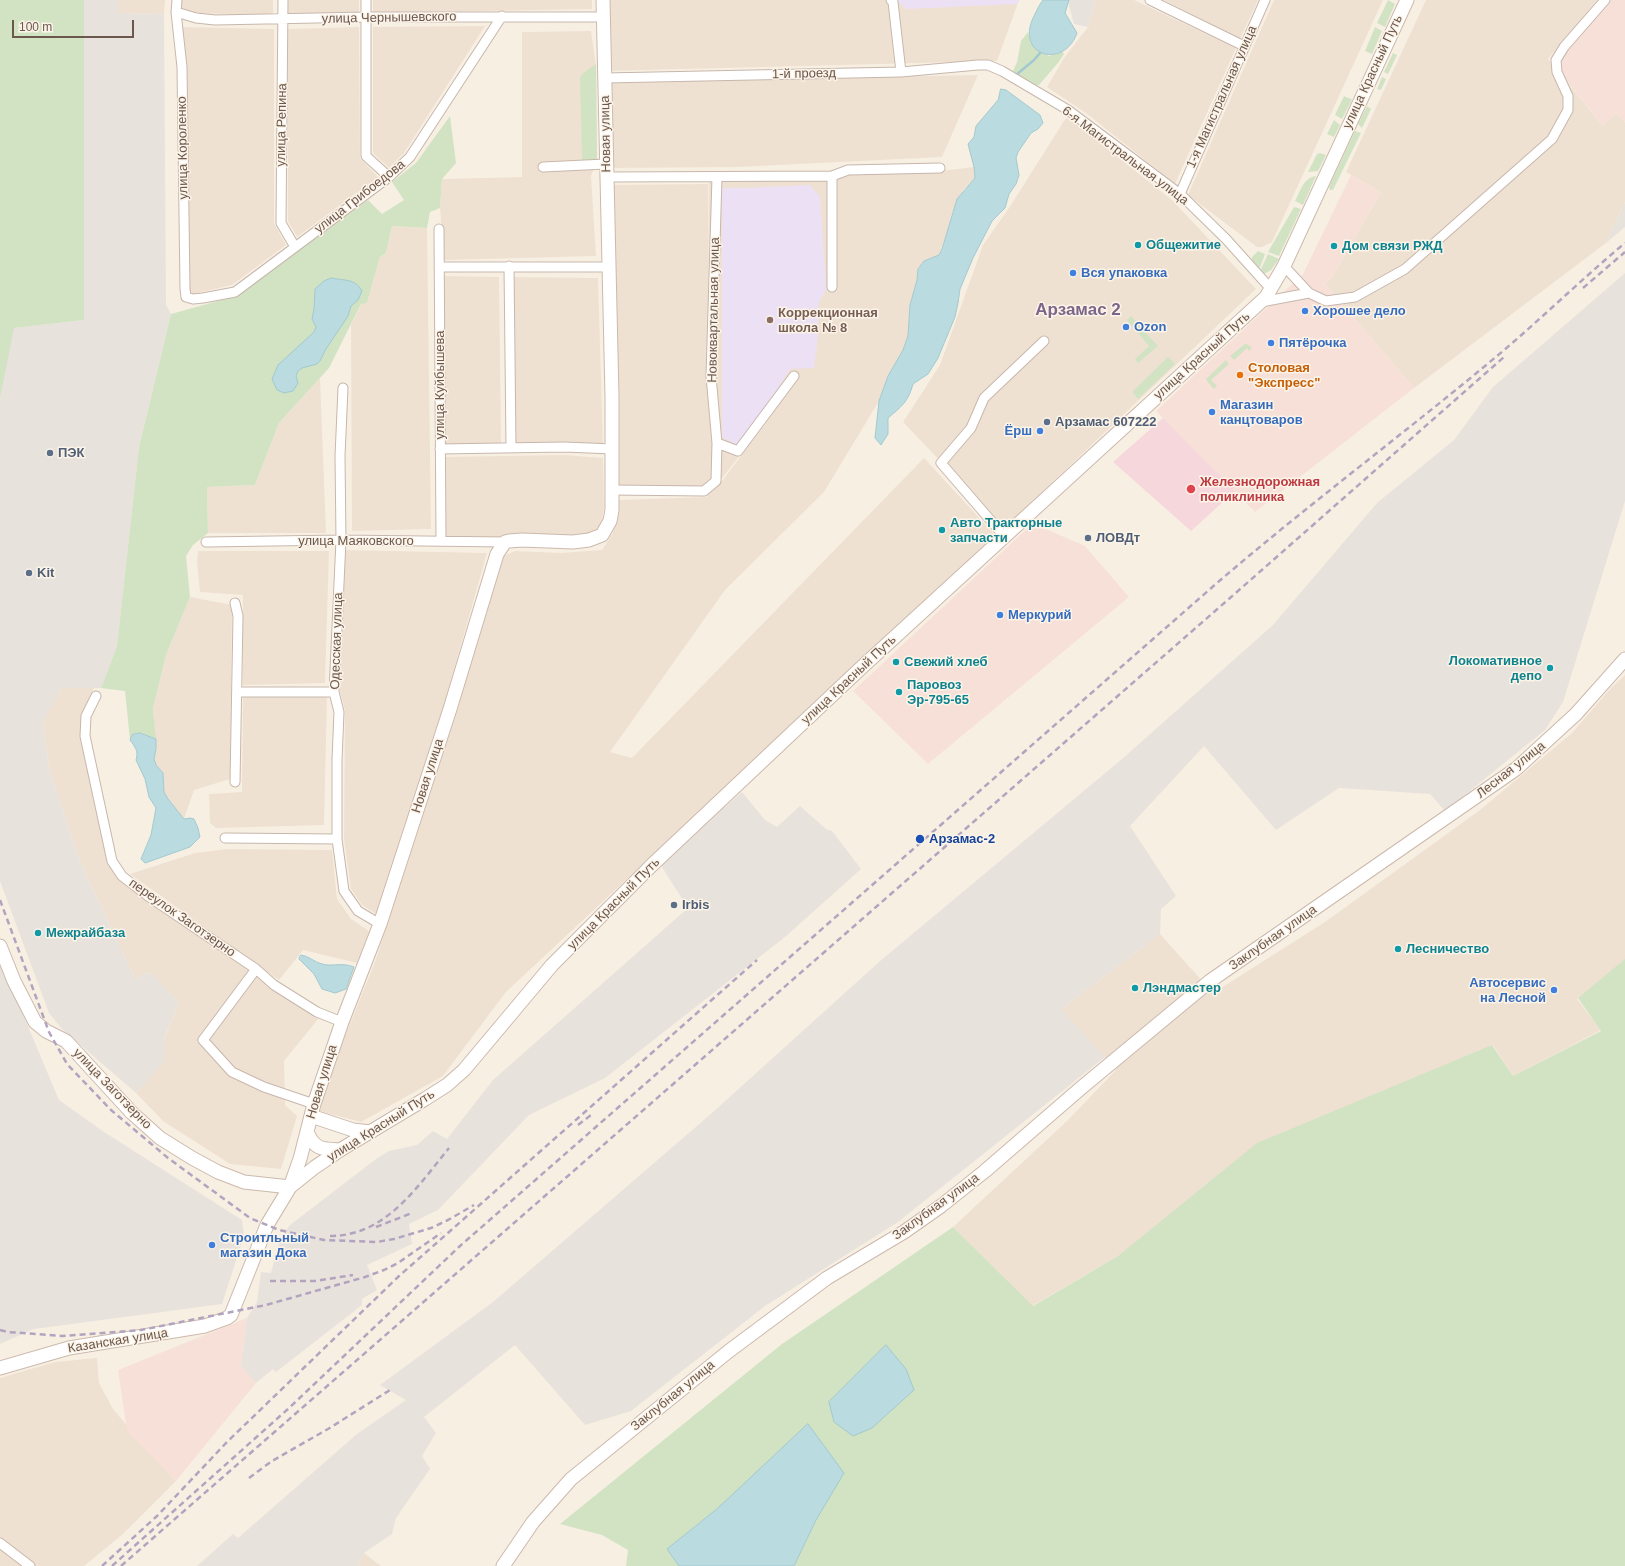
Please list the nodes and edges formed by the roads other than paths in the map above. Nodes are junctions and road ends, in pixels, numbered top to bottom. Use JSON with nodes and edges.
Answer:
{"nodes":[{"id":1,"x":177,"y":0,"type":"edge"},
{"id":2,"x":283,"y":0,"type":"edge"},
{"id":3,"x":366,"y":0,"type":"edge"},
{"id":4,"x":603,"y":0,"type":"edge"},
{"id":5,"x":891,"y":0,"type":"edge"},
{"id":6,"x":1150,"y":0,"type":"edge"},
{"id":7,"x":1266,"y":0,"type":"edge"},
{"id":8,"x":1407,"y":0,"type":"edge"},
{"id":9,"x":1604,"y":0,"type":"edge"},
{"id":10,"x":176,"y":12,"type":"junction"},
{"id":11,"x":502,"y":16,"type":"junction"},
{"id":12,"x":366,"y":17,"type":"junction"},
{"id":13,"x":603,"y":17,"type":"junction"},
{"id":14,"x":284,"y":20,"type":"junction"},
{"id":15,"x":1244,"y":46,"type":"junction"},
{"id":16,"x":1002,"y":71,"type":"joint"},
{"id":17,"x":901,"y":72,"type":"junction"},
{"id":18,"x":605,"y":78,"type":"junction"},
{"id":19,"x":543,"y":167,"type":"dead end"},
{"id":20,"x":940,"y":168,"type":"dead end"},
{"id":21,"x":606,"y":171,"type":"junction"},
{"id":22,"x":832,"y":176,"type":"junction"},
{"id":23,"x":389,"y":177,"type":"junction"},
{"id":24,"x":717,"y":177,"type":"junction"},
{"id":25,"x":1180,"y":194,"type":"junction"},
{"id":26,"x":439,"y":229,"type":"dead end"},
{"id":27,"x":295,"y":247,"type":"junction"},
{"id":28,"x":509,"y":266,"type":"junction"},
{"id":29,"x":1284,"y":266,"type":"junction"},
{"id":30,"x":439,"y":267,"type":"junction"},
{"id":31,"x":608,"y":267,"type":"junction"},
{"id":32,"x":832,"y":287,"type":"dead end"},
{"id":33,"x":1271,"y":289,"type":"junction"},
{"id":34,"x":1309,"y":293,"type":"junction"},
{"id":35,"x":186,"y":297,"type":"joint"},
{"id":36,"x":1261,"y":302,"type":"junction"},
{"id":37,"x":1044,"y":341,"type":"dead end"},
{"id":38,"x":794,"y":376,"type":"dead end"},
{"id":39,"x":343,"y":388,"type":"dead end"},
{"id":40,"x":717,"y":443,"type":"junction"},
{"id":41,"x":511,"y":447,"type":"junction"},
{"id":42,"x":440,"y":449,"type":"junction"},
{"id":43,"x":613,"y":449,"type":"junction"},
{"id":44,"x":613,"y":490,"type":"junction"},
{"id":45,"x":1005,"y":537,"type":"junction"},
{"id":46,"x":341,"y":540,"type":"junction"},
{"id":47,"x":441,"y":541,"type":"junction"},
{"id":48,"x":206,"y":542,"type":"dead end"},
{"id":49,"x":505,"y":542,"type":"junction"},
{"id":50,"x":235,"y":603,"type":"dead end"},
{"id":51,"x":1624,"y":663,"type":"edge"},
{"id":52,"x":237,"y":692,"type":"junction"},
{"id":53,"x":334,"y":692,"type":"junction"},
{"id":54,"x":96,"y":696,"type":"dead end"},
{"id":55,"x":235,"y":782,"type":"dead end"},
{"id":56,"x":225,"y":838,"type":"dead end"},
{"id":57,"x":337,"y":839,"type":"junction"},
{"id":58,"x":1384,"y":861,"type":"joint"},
{"id":59,"x":380,"y":924,"type":"junction"},
{"id":60,"x":0,"y":946,"type":"edge"},
{"id":61,"x":256,"y":969,"type":"junction"},
{"id":62,"x":342,"y":1022,"type":"junction"},
{"id":63,"x":314,"y":1104,"type":"junction"},
{"id":64,"x":311,"y":1116,"type":"junction"},
{"id":65,"x":307,"y":1132,"type":"junction"},
{"id":66,"x":370,"y":1132,"type":"junction"},
{"id":67,"x":340,"y":1150,"type":"junction"},
{"id":68,"x":290,"y":1187,"type":"junction"},
{"id":69,"x":233,"y":1312,"type":"joint"},
{"id":70,"x":0,"y":1368,"type":"edge"},
{"id":71,"x":0,"y":1543,"type":"edge"},
{"id":72,"x":30,"y":1566,"type":"edge"},
{"id":73,"x":503,"y":1566,"type":"edge"}],
"edges":[{"from":1,"to":10,"type":"street","name":"улица Короленко"},
{"from":2,"to":14,"type":"street","name":"улица Репина"},
{"from":3,"to":12,"type":"street"},
{"from":4,"to":13,"type":"main road","name":"Новая улица"},
{"from":5,"to":17,"type":"street"},
{"from":6,"to":15,"type":"street"},
{"from":7,"to":15,"type":"street","name":"1-я Магистральная улица"},
{"from":8,"to":29,"type":"main road","name":"улица Красный Путь"},
{"from":9,"to":34,"type":"street"},
{"from":10,"to":14,"type":"street","name":"улица Чернышевского"},
{"from":10,"to":35,"type":"street","name":"улица Короленко"},
{"from":11,"to":12,"type":"street","name":"улица Чернышевского"},
{"from":11,"to":13,"type":"street","name":"улица Чернышевского"},
{"from":11,"to":23,"type":"street","name":"улица Грибоедова"},
{"from":12,"to":14,"type":"street","name":"улица Чернышевского"},
{"from":12,"to":23,"type":"street"},
{"from":13,"to":18,"type":"main road","name":"Новая улица"},
{"from":14,"to":27,"type":"street","name":"улица Репина"},
{"from":15,"to":25,"type":"street","name":"1-я Магистральная улица"},
{"from":16,"to":17,"type":"street","name":"1-й проезд"},
{"from":16,"to":25,"type":"street","name":"6-я Магистральная улица"},
{"from":17,"to":18,"type":"street","name":"1-й проезд"},
{"from":18,"to":21,"type":"main road","name":"Новая улица"},
{"from":19,"to":21,"type":"street"},
{"from":20,"to":22,"type":"street"},
{"from":21,"to":24,"type":"street"},
{"from":21,"to":31,"type":"main road","name":"Новая улица"},
{"from":22,"to":24,"type":"street"},
{"from":22,"to":32,"type":"street"},
{"from":23,"to":27,"type":"street","name":"улица Грибоедова"},
{"from":24,"to":40,"type":"street","name":"Новоквартальная улица"},
{"from":25,"to":33,"type":"street","name":"6-я Магистральная улица"},
{"from":26,"to":30,"type":"street","name":"улица Куйбышева"},
{"from":27,"to":35,"type":"street","name":"улица Грибоедова"},
{"from":28,"to":30,"type":"street"},
{"from":28,"to":31,"type":"street"},
{"from":28,"to":41,"type":"street"},
{"from":29,"to":33,"type":"main road","name":"улица Красный Путь"},
{"from":29,"to":34,"type":"street"},
{"from":30,"to":42,"type":"street","name":"улица Куйбышева"},
{"from":31,"to":43,"type":"main road","name":"Новая улица"},
{"from":33,"to":36,"type":"main road","name":"улица Красный Путь"},
{"from":34,"to":36,"type":"street"},
{"from":36,"to":45,"type":"main road","name":"улица Красный Путь"},
{"from":37,"to":45,"type":"street"},
{"from":38,"to":40,"type":"street"},
{"from":39,"to":46,"type":"street","name":"Одесская улица"},
{"from":40,"to":44,"type":"street","name":"Новоквартальная улица"},
{"from":41,"to":42,"type":"street"},
{"from":41,"to":43,"type":"street"},
{"from":42,"to":47,"type":"street","name":"улица Куйбышева"},
{"from":43,"to":44,"type":"main road","name":"Новая улица"},
{"from":44,"to":49,"type":"main road","name":"Новая улица"},
{"from":45,"to":66,"type":"main road","name":"улица Красный Путь"},
{"from":46,"to":47,"type":"street","name":"улица Маяковского"},
{"from":46,"to":48,"type":"street","name":"улица Маяковского"},
{"from":46,"to":53,"type":"street","name":"Одесская улица"},
{"from":47,"to":49,"type":"street","name":"улица Маяковского"},
{"from":49,"to":59,"type":"main road","name":"Новая улица"},
{"from":50,"to":52,"type":"street"},
{"from":51,"to":58,"type":"main road","name":"Лесная улица"},
{"from":52,"to":53,"type":"street"},
{"from":52,"to":55,"type":"street"},
{"from":53,"to":57,"type":"street","name":"Одесская улица"},
{"from":54,"to":61,"type":"street","name":"переулок Заготзерно"},
{"from":56,"to":57,"type":"street"},
{"from":57,"to":59,"type":"street","name":"Одесская улица"},
{"from":58,"to":73,"type":"main road","name":"Заклубная улица"},
{"from":59,"to":62,"type":"main road","name":"Новая улица"},
{"from":60,"to":68,"type":"main road","name":"улица Заготзерно"},
{"from":61,"to":62,"type":"street","name":"переулок Заготзерно"},
{"from":61,"to":63,"type":"street"},
{"from":62,"to":63,"type":"main road","name":"Новая улица"},
{"from":63,"to":64,"type":"main road","name":"Новая улица"},
{"from":64,"to":65,"type":"main road","name":"Новая улица"},
{"from":64,"to":66,"type":"main road"},
{"from":65,"to":67,"type":"main road"},
{"from":65,"to":68,"type":"main road","name":"Новая улица"},
{"from":66,"to":67,"type":"main road","name":"улица Красный Путь"},
{"from":67,"to":68,"type":"main road","name":"улица Красный Путь"},
{"from":68,"to":69,"type":"main road","name":"улица Красный Путь"},
{"from":69,"to":70,"type":"main road","name":"Казанская улица"},
{"from":71,"to":72,"type":"street"}]}
